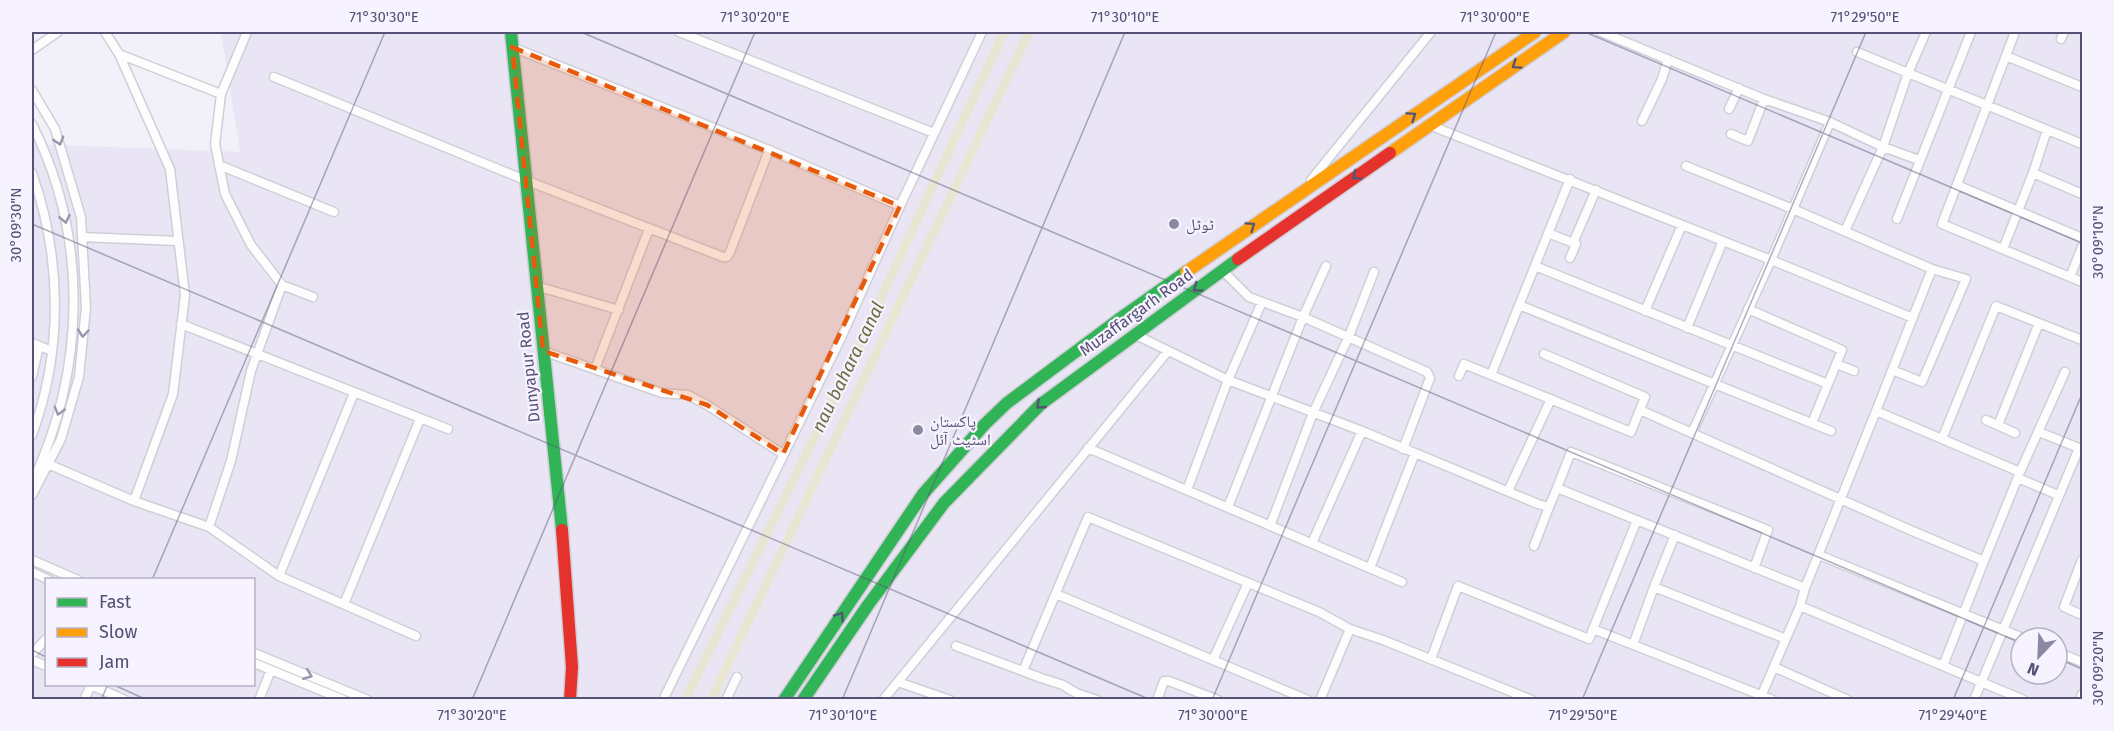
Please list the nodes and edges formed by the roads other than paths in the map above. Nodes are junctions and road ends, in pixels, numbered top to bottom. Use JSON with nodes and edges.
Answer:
{"nodes":[{"id":1,"x":58,"y":32,"type":"edge"},
{"id":2,"x":105,"y":32,"type":"edge"},
{"id":3,"x":247,"y":32,"type":"edge"},
{"id":4,"x":511,"y":32,"type":"edge"},
{"id":5,"x":679,"y":32,"type":"edge"},
{"id":6,"x":982,"y":32,"type":"edge"},
{"id":7,"x":1431,"y":32,"type":"edge"},
{"id":8,"x":1535,"y":32,"type":"edge"},
{"id":9,"x":1564,"y":32,"type":"edge"},
{"id":10,"x":1601,"y":32,"type":"edge"},
{"id":11,"x":1926,"y":32,"type":"edge"},
{"id":12,"x":1971,"y":32,"type":"edge"},
{"id":13,"x":2015,"y":32,"type":"edge"},
{"id":14,"x":512,"y":47,"type":"junction"},
{"id":15,"x":32,"y":50,"type":"edge"},
{"id":16,"x":1857,"y":52,"type":"dead end"},
{"id":17,"x":118,"y":54,"type":"junction"},
{"id":18,"x":2006,"y":56,"type":"junction"},
{"id":19,"x":1668,"y":59,"type":"junction"},
{"id":20,"x":1908,"y":73,"type":"junction"},
{"id":21,"x":274,"y":77,"type":"dead end"},
{"id":22,"x":2082,"y":87,"type":"edge"},
{"id":23,"x":1739,"y":88,"type":"junction"},
{"id":24,"x":1947,"y":89,"type":"junction"},
{"id":25,"x":32,"y":90,"type":"edge"},
{"id":26,"x":221,"y":93,"type":"junction"},
{"id":27,"x":1764,"y":99,"type":"junction"},
{"id":28,"x":1986,"y":107,"type":"junction"},
{"id":29,"x":1729,"y":110,"type":"dead end"},
{"id":30,"x":1642,"y":121,"type":"dead end"},
{"id":31,"x":1830,"y":122,"type":"junction"},
{"id":32,"x":32,"y":124,"type":"edge"},
{"id":33,"x":1429,"y":125,"type":"junction"},
{"id":34,"x":2047,"y":130,"type":"junction"},
{"id":35,"x":934,"y":133,"type":"junction"},
{"id":36,"x":1731,"y":134,"type":"dead end"},
{"id":37,"x":2082,"y":144,"type":"edge"},
{"id":38,"x":1883,"y":147,"type":"junction"},
{"id":39,"x":769,"y":150,"type":"junction"},
{"id":40,"x":1919,"y":160,"type":"junction"},
{"id":41,"x":219,"y":165,"type":"junction"},
{"id":42,"x":1686,"y":166,"type":"dead end"},
{"id":43,"x":32,"y":173,"type":"edge"},
{"id":44,"x":2033,"y":173,"type":"junction"},
{"id":45,"x":1570,"y":179,"type":"junction"},
{"id":46,"x":525,"y":180,"type":"junction"},
{"id":47,"x":1957,"y":185,"type":"junction"},
{"id":48,"x":1303,"y":190,"type":"junction"},
{"id":49,"x":1596,"y":190,"type":"junction"},
{"id":50,"x":2082,"y":194,"type":"edge"},
{"id":51,"x":900,"y":206,"type":"junction"},
{"id":52,"x":1793,"y":208,"type":"junction"},
{"id":53,"x":2018,"y":211,"type":"junction"},
{"id":54,"x":334,"y":212,"type":"dead end"},
{"id":55,"x":1897,"y":219,"type":"dead end"},
{"id":56,"x":1682,"y":225,"type":"junction"},
{"id":57,"x":649,"y":229,"type":"junction"},
{"id":58,"x":1845,"y":231,"type":"junction"},
{"id":59,"x":1548,"y":232,"type":"junction"},
{"id":60,"x":82,"y":237,"type":"junction"},
{"id":61,"x":2082,"y":238,"type":"edge"},
{"id":62,"x":178,"y":241,"type":"junction"},
{"id":63,"x":1723,"y":241,"type":"junction"},
{"id":64,"x":1573,"y":243,"type":"junction"},
{"id":65,"x":2082,"y":247,"type":"edge"},
{"id":66,"x":2003,"y":249,"type":"junction"},
{"id":67,"x":1570,"y":258,"type":"dead end"},
{"id":68,"x":1772,"y":260,"type":"junction"},
{"id":69,"x":1326,"y":266,"type":"dead end"},
{"id":70,"x":1535,"y":266,"type":"junction"},
{"id":71,"x":1932,"y":269,"type":"junction"},
{"id":72,"x":1222,"y":270,"type":"junction"},
{"id":73,"x":1374,"y":272,"type":"dead end"},
{"id":74,"x":2070,"y":277,"type":"junction"},
{"id":75,"x":2082,"y":282,"type":"edge"},
{"id":76,"x":282,"y":285,"type":"junction"},
{"id":77,"x":536,"y":286,"type":"junction"},
{"id":78,"x":313,"y":297,"type":"dead end"},
{"id":79,"x":1262,"y":302,"type":"junction"},
{"id":80,"x":1519,"y":304,"type":"junction"},
{"id":81,"x":1748,"y":309,"type":"junction"},
{"id":82,"x":619,"y":310,"type":"junction"},
{"id":83,"x":1645,"y":311,"type":"junction"},
{"id":84,"x":1303,"y":317,"type":"junction"},
{"id":85,"x":1912,"y":318,"type":"junction"},
{"id":86,"x":2039,"y":323,"type":"junction"},
{"id":87,"x":181,"y":324,"type":"junction"},
{"id":88,"x":1687,"y":328,"type":"junction"},
{"id":89,"x":1134,"y":334,"type":"junction"},
{"id":90,"x":1349,"y":336,"type":"junction"},
{"id":91,"x":2082,"y":340,"type":"edge"},
{"id":92,"x":35,"y":344,"type":"edge"},
{"id":93,"x":1731,"y":345,"type":"junction"},
{"id":94,"x":52,"y":351,"type":"junction"},
{"id":95,"x":543,"y":351,"type":"junction"},
{"id":96,"x":1168,"y":351,"type":"junction"},
{"id":97,"x":256,"y":354,"type":"junction"},
{"id":98,"x":1544,"y":354,"type":"dead end"},
{"id":99,"x":1836,"y":364,"type":"junction"},
{"id":100,"x":595,"y":369,"type":"junction"},
{"id":101,"x":1892,"y":370,"type":"junction"},
{"id":102,"x":1854,"y":371,"type":"dead end"},
{"id":103,"x":2065,"y":372,"type":"dead end"},
{"id":104,"x":1491,"y":375,"type":"junction"},
{"id":105,"x":32,"y":376,"type":"edge"},
{"id":106,"x":1459,"y":376,"type":"dead end"},
{"id":107,"x":1228,"y":380,"type":"junction"},
{"id":108,"x":1714,"y":384,"type":"junction"},
{"id":109,"x":1828,"y":384,"type":"junction"},
{"id":110,"x":354,"y":393,"type":"junction"},
{"id":111,"x":1272,"y":396,"type":"junction"},
{"id":112,"x":1551,"y":399,"type":"junction"},
{"id":113,"x":1640,"y":410,"type":"junction"},
{"id":114,"x":1876,"y":411,"type":"junction"},
{"id":115,"x":1313,"y":413,"type":"junction"},
{"id":116,"x":420,"y":419,"type":"junction"},
{"id":117,"x":1986,"y":420,"type":"dead end"},
{"id":118,"x":1812,"y":423,"type":"junction"},
{"id":119,"x":1998,"y":425,"type":"junction"},
{"id":120,"x":448,"y":429,"type":"dead end"},
{"id":121,"x":1362,"y":431,"type":"junction"},
{"id":122,"x":1831,"y":431,"type":"dead end"},
{"id":123,"x":2039,"y":432,"type":"junction"},
{"id":124,"x":1692,"y":433,"type":"junction"},
{"id":125,"x":2015,"y":433,"type":"dead end"},
{"id":126,"x":32,"y":435,"type":"edge"},
{"id":127,"x":1942,"y":439,"type":"junction"},
{"id":128,"x":1088,"y":448,"type":"junction"},
{"id":129,"x":2081,"y":448,"type":"edge"},
{"id":130,"x":1403,"y":449,"type":"junction"},
{"id":131,"x":1415,"y":453,"type":"junction"},
{"id":132,"x":783,"y":454,"type":"junction"},
{"id":133,"x":48,"y":464,"type":"junction"},
{"id":134,"x":2019,"y":475,"type":"junction"},
{"id":135,"x":32,"y":483,"type":"edge"},
{"id":136,"x":1557,"y":488,"type":"junction"},
{"id":137,"x":1187,"y":490,"type":"junction"},
{"id":138,"x":1508,"y":491,"type":"junction"},
{"id":139,"x":32,"y":495,"type":"edge"},
{"id":140,"x":2058,"y":495,"type":"junction"},
{"id":141,"x":1840,"y":499,"type":"junction"},
{"id":142,"x":134,"y":501,"type":"junction"},
{"id":143,"x":1228,"y":507,"type":"junction"},
{"id":144,"x":1549,"y":507,"type":"junction"},
{"id":145,"x":1637,"y":519,"type":"junction"},
{"id":146,"x":1270,"y":526,"type":"junction"},
{"id":147,"x":209,"y":527,"type":"junction"},
{"id":148,"x":1675,"y":535,"type":"junction"},
{"id":149,"x":1312,"y":543,"type":"junction"},
{"id":150,"x":1534,"y":546,"type":"dead end"},
{"id":151,"x":1819,"y":555,"type":"junction"},
{"id":152,"x":32,"y":560,"type":"edge"},
{"id":153,"x":2082,"y":560,"type":"edge"},
{"id":154,"x":1984,"y":561,"type":"junction"},
{"id":155,"x":1370,"y":568,"type":"junction"},
{"id":156,"x":1754,"y":568,"type":"junction"},
{"id":157,"x":32,"y":572,"type":"edge"},
{"id":158,"x":279,"y":576,"type":"junction"},
{"id":159,"x":47,"y":578,"type":"edge"},
{"id":160,"x":76,"y":578,"type":"edge"},
{"id":161,"x":1402,"y":582,"type":"dead end"},
{"id":162,"x":1248,"y":583,"type":"junction"},
{"id":163,"x":1654,"y":586,"type":"junction"},
{"id":164,"x":1804,"y":588,"type":"junction"},
{"id":165,"x":1056,"y":594,"type":"junction"},
{"id":166,"x":344,"y":604,"type":"junction"},
{"id":167,"x":1800,"y":606,"type":"junction"},
{"id":168,"x":1963,"y":615,"type":"junction"},
{"id":169,"x":2082,"y":615,"type":"edge"},
{"id":170,"x":1350,"y":629,"type":"junction"},
{"id":171,"x":1593,"y":629,"type":"junction"},
{"id":172,"x":2002,"y":630,"type":"junction"},
{"id":173,"x":2009,"y":633,"type":"edge"},
{"id":174,"x":416,"y":636,"type":"dead end"},
{"id":175,"x":1786,"y":639,"type":"junction"},
{"id":176,"x":45,"y":640,"type":"edge"},
{"id":177,"x":1633,"y":645,"type":"junction"},
{"id":178,"x":957,"y":646,"type":"dead end"},
{"id":179,"x":818,"y":648,"type":"junction"},
{"id":180,"x":255,"y":653,"type":"edge"},
{"id":181,"x":32,"y":654,"type":"edge"},
{"id":182,"x":832,"y":657,"type":"junction"},
{"id":183,"x":1431,"y":659,"type":"junction"},
{"id":184,"x":1213,"y":660,"type":"junction"},
{"id":185,"x":255,"y":663,"type":"edge"},
{"id":186,"x":1943,"y":666,"type":"junction"},
{"id":187,"x":1774,"y":667,"type":"junction"},
{"id":188,"x":271,"y":670,"type":"junction"},
{"id":189,"x":1023,"y":671,"type":"junction"},
{"id":190,"x":737,"y":677,"type":"dead end"},
{"id":191,"x":898,"y":682,"type":"junction"},
{"id":192,"x":1981,"y":682,"type":"junction"},
{"id":193,"x":92,"y":686,"type":"edge"},
{"id":194,"x":2082,"y":694,"type":"edge"},
{"id":195,"x":1761,"y":697,"type":"edge"},
{"id":196,"x":125,"y":699,"type":"edge"},
{"id":197,"x":258,"y":699,"type":"edge"},
{"id":198,"x":344,"y":699,"type":"edge"},
{"id":199,"x":368,"y":699,"type":"edge"},
{"id":200,"x":570,"y":699,"type":"edge"},
{"id":201,"x":663,"y":699,"type":"edge"},
{"id":202,"x":726,"y":699,"type":"edge"},
{"id":203,"x":784,"y":699,"type":"edge"},
{"id":204,"x":803,"y":699,"type":"edge"},
{"id":205,"x":883,"y":699,"type":"edge"},
{"id":206,"x":945,"y":699,"type":"edge"},
{"id":207,"x":1097,"y":699,"type":"edge"},
{"id":208,"x":1157,"y":699,"type":"edge"},
{"id":209,"x":1218,"y":699,"type":"edge"},
{"id":210,"x":1308,"y":699,"type":"edge"},
{"id":211,"x":1320,"y":699,"type":"edge"},
{"id":212,"x":1532,"y":699,"type":"edge"},
{"id":213,"x":1773,"y":699,"type":"edge"},
{"id":214,"x":1848,"y":699,"type":"edge"},
{"id":215,"x":1974,"y":699,"type":"edge"},
{"id":216,"x":2024,"y":699,"type":"edge"},
{"id":217,"x":2080,"y":699,"type":"edge"}],
"edges":[{"from":1,"to":15,"type":"street"},
{"from":2,"to":17,"type":"street"},
{"from":3,"to":26,"type":"street"},
{"from":4,"to":14,"type":"main road","name":"Dunyapur Road"},
{"from":5,"to":35,"type":"street"},
{"from":6,"to":35,"type":"street"},
{"from":7,"to":48,"type":"street"},
{"from":48,"to":8,"type":"main road","name":"Muzaffargarh Road","one_way":true},
{"from":9,"to":33,"type":"main road","name":"Muzaffargarh Road","one_way":true},
{"from":10,"to":19,"type":"street"},
{"from":11,"to":20,"type":"street"},
{"from":12,"to":24,"type":"street"},
{"from":13,"to":18,"type":"street"},
{"from":14,"to":39,"type":"street"},
{"from":14,"to":46,"type":"main road","name":"Dunyapur Road"},
{"from":16,"to":20,"type":"street"},
{"from":17,"to":26,"type":"street"},
{"from":17,"to":62,"type":"street"},
{"from":18,"to":22,"type":"street"},
{"from":18,"to":28,"type":"street"},
{"from":19,"to":23,"type":"street"},
{"from":19,"to":30,"type":"street"},
{"from":20,"to":24,"type":"street"},
{"from":20,"to":38,"type":"street"},
{"from":21,"to":46,"type":"street"},
{"from":23,"to":27,"type":"street"},
{"from":23,"to":29,"type":"street"},
{"from":24,"to":28,"type":"street"},
{"from":24,"to":40,"type":"street"},
{"from":25,"to":60,"type":"street","one_way":true},
{"from":26,"to":41,"type":"street"},
{"from":27,"to":31,"type":"street"},
{"from":27,"to":36,"type":"street"},
{"from":28,"to":34,"type":"street"},
{"from":28,"to":47,"type":"street"},
{"from":31,"to":38,"type":"street"},
{"from":31,"to":52,"type":"street"},
{"from":32,"to":135,"type":"street","one_way":true},
{"from":33,"to":45,"type":"street"},
{"from":33,"to":72,"type":"main road","name":"Muzaffargarh Road","one_way":true},
{"from":34,"to":37,"type":"street"},
{"from":34,"to":44,"type":"street"},
{"from":35,"to":51,"type":"street"},
{"from":38,"to":40,"type":"street"},
{"from":38,"to":58,"type":"street"},
{"from":39,"to":51,"type":"street"},
{"from":39,"to":57,"type":"street"},
{"from":40,"to":55,"type":"street"},
{"from":41,"to":54,"type":"street"},
{"from":41,"to":76,"type":"street"},
{"from":42,"to":52,"type":"street"},
{"from":43,"to":94,"type":"street"},
{"from":44,"to":50,"type":"street"},
{"from":44,"to":53,"type":"street"},
{"from":45,"to":49,"type":"street"},
{"from":45,"to":59,"type":"street"},
{"from":46,"to":57,"type":"street"},
{"from":46,"to":77,"type":"main road","name":"Dunyapur Road"},
{"from":47,"to":53,"type":"street"},
{"from":47,"to":66,"type":"street"},
{"from":179,"to":48,"type":"main road","name":"Muzaffargarh Road","one_way":true},
{"from":49,"to":56,"type":"street"},
{"from":49,"to":64,"type":"street"},
{"from":51,"to":132,"type":"street"},
{"from":52,"to":58,"type":"street"},
{"from":52,"to":68,"type":"street"},
{"from":53,"to":61,"type":"street"},
{"from":53,"to":66,"type":"street"},
{"from":56,"to":63,"type":"street"},
{"from":56,"to":83,"type":"street"},
{"from":57,"to":82,"type":"street"},
{"from":58,"to":71,"type":"street"},
{"from":59,"to":64,"type":"street"},
{"from":59,"to":70,"type":"street"},
{"from":60,"to":62,"type":"street"},
{"from":60,"to":133,"type":"street","one_way":true},
{"from":62,"to":87,"type":"street"},
{"from":63,"to":68,"type":"street"},
{"from":63,"to":88,"type":"street"},
{"from":64,"to":67,"type":"street"},
{"from":65,"to":74,"type":"street"},
{"from":66,"to":74,"type":"street"},
{"from":68,"to":81,"type":"street"},
{"from":68,"to":85,"type":"street"},
{"from":69,"to":84,"type":"street"},
{"from":70,"to":80,"type":"street"},
{"from":70,"to":83,"type":"street"},
{"from":71,"to":85,"type":"street"},
{"from":71,"to":101,"type":"street"},
{"from":72,"to":79,"type":"street"},
{"from":72,"to":89,"type":"main road","name":"Muzaffargarh Road","one_way":true},
{"from":73,"to":90,"type":"street"},
{"from":74,"to":75,"type":"street"},
{"from":76,"to":78,"type":"street"},
{"from":76,"to":97,"type":"street"},
{"from":77,"to":82,"type":"street"},
{"from":77,"to":95,"type":"main road","name":"Dunyapur Road"},
{"from":79,"to":84,"type":"street"},
{"from":79,"to":107,"type":"street"},
{"from":80,"to":104,"type":"street"},
{"from":80,"to":108,"type":"street"},
{"from":81,"to":93,"type":"street"},
{"from":81,"to":99,"type":"street"},
{"from":82,"to":100,"type":"street"},
{"from":83,"to":88,"type":"street"},
{"from":84,"to":90,"type":"street"},
{"from":84,"to":111,"type":"street"},
{"from":85,"to":101,"type":"street"},
{"from":86,"to":91,"type":"street"},
{"from":86,"to":119,"type":"street"},
{"from":86,"to":127,"type":"street"},
{"from":87,"to":97,"type":"street"},
{"from":87,"to":142,"type":"street"},
{"from":88,"to":93,"type":"street"},
{"from":89,"to":96,"type":"street"},
{"from":89,"to":182,"type":"main road","name":"Muzaffargarh Road","one_way":true},
{"from":90,"to":115,"type":"street"},
{"from":90,"to":130,"type":"street"},
{"from":92,"to":94,"type":"street"},
{"from":92,"to":105,"type":"street"},
{"from":93,"to":108,"type":"street"},
{"from":93,"to":109,"type":"street"},
{"from":94,"to":126,"type":"street"},
{"from":95,"to":100,"type":"street"},
{"from":95,"to":200,"type":"main road","name":"Dunyapur Road"},
{"from":96,"to":107,"type":"street"},
{"from":96,"to":128,"type":"street"},
{"from":97,"to":110,"type":"street"},
{"from":97,"to":147,"type":"street"},
{"from":98,"to":113,"type":"street"},
{"from":99,"to":102,"type":"street"},
{"from":99,"to":109,"type":"street"},
{"from":100,"to":132,"type":"street"},
{"from":101,"to":114,"type":"street"},
{"from":103,"to":123,"type":"street"},
{"from":104,"to":106,"type":"street"},
{"from":104,"to":112,"type":"street"},
{"from":107,"to":111,"type":"street"},
{"from":107,"to":137,"type":"street"},
{"from":108,"to":118,"type":"street"},
{"from":108,"to":124,"type":"street"},
{"from":109,"to":118,"type":"street"},
{"from":110,"to":116,"type":"street"},
{"from":110,"to":158,"type":"street"},
{"from":111,"to":115,"type":"street"},
{"from":111,"to":143,"type":"street"},
{"from":112,"to":113,"type":"street"},
{"from":112,"to":138,"type":"street"},
{"from":113,"to":124,"type":"street"},
{"from":114,"to":127,"type":"street"},
{"from":114,"to":141,"type":"street"},
{"from":115,"to":121,"type":"street"},
{"from":115,"to":146,"type":"street"},
{"from":116,"to":120,"type":"street"},
{"from":116,"to":166,"type":"street"},
{"from":117,"to":119,"type":"street"},
{"from":118,"to":122,"type":"street"},
{"from":119,"to":125,"type":"street"},
{"from":121,"to":130,"type":"street"},
{"from":121,"to":149,"type":"street"},
{"from":123,"to":129,"type":"street"},
{"from":123,"to":134,"type":"street"},
{"from":124,"to":141,"type":"street"},
{"from":127,"to":134,"type":"street"},
{"from":128,"to":137,"type":"street"},
{"from":128,"to":191,"type":"street"},
{"from":129,"to":140,"type":"street"},
{"from":130,"to":131,"type":"street"},
{"from":131,"to":138,"type":"street"},
{"from":131,"to":155,"type":"street"},
{"from":132,"to":201,"type":"street"},
{"from":133,"to":139,"type":"street"},
{"from":133,"to":142,"type":"street"},
{"from":134,"to":140,"type":"street"},
{"from":134,"to":154,"type":"street"},
{"from":136,"to":144,"type":"street"},
{"from":136,"to":145,"type":"street"},
{"from":136,"to":156,"type":"street"},
{"from":137,"to":143,"type":"street"},
{"from":138,"to":144,"type":"street"},
{"from":140,"to":172,"type":"street"},
{"from":141,"to":151,"type":"street"},
{"from":141,"to":154,"type":"street"},
{"from":142,"to":147,"type":"street"},
{"from":143,"to":146,"type":"street"},
{"from":144,"to":150,"type":"street"},
{"from":145,"to":148,"type":"street"},
{"from":145,"to":171,"type":"street"},
{"from":146,"to":149,"type":"street"},
{"from":147,"to":158,"type":"street"},
{"from":148,"to":156,"type":"street"},
{"from":148,"to":163,"type":"street"},
{"from":149,"to":155,"type":"street"},
{"from":151,"to":164,"type":"street"},
{"from":151,"to":168,"type":"street"},
{"from":152,"to":160,"type":"street"},
{"from":153,"to":169,"type":"street"},
{"from":154,"to":168,"type":"street"},
{"from":155,"to":161,"type":"street"},
{"from":156,"to":164,"type":"street"},
{"from":157,"to":159,"type":"street"},
{"from":158,"to":166,"type":"street"},
{"from":162,"to":165,"type":"street"},
{"from":162,"to":170,"type":"street"},
{"from":162,"to":184,"type":"street"},
{"from":163,"to":175,"type":"street"},
{"from":163,"to":177,"type":"street"},
{"from":164,"to":167,"type":"street"},
{"from":165,"to":184,"type":"street"},
{"from":165,"to":189,"type":"street"},
{"from":166,"to":174,"type":"street"},
{"from":167,"to":175,"type":"street"},
{"from":167,"to":186,"type":"street"},
{"from":168,"to":172,"type":"street"},
{"from":168,"to":186,"type":"street"},
{"from":170,"to":183,"type":"street"},
{"from":170,"to":211,"type":"street"},
{"from":171,"to":177,"type":"street"},
{"from":171,"to":183,"type":"street"},
{"from":172,"to":173,"type":"street"},
{"from":172,"to":192,"type":"street"},
{"from":175,"to":187,"type":"street"},
{"from":176,"to":181,"type":"street"},
{"from":177,"to":195,"type":"street"},
{"from":178,"to":189,"type":"street"},
{"from":179,"to":182,"type":"main road"},
{"from":179,"to":203,"type":"main road","name":"Muzaffargarh Road"},
{"from":180,"to":199,"type":"street","one_way":true},
{"from":182,"to":204,"type":"main road","name":"Muzaffargarh Road"},
{"from":183,"to":212,"type":"street"},
{"from":184,"to":210,"type":"street"},
{"from":185,"to":188,"type":"street"},
{"from":186,"to":192,"type":"street"},
{"from":187,"to":195,"type":"street"},
{"from":187,"to":214,"type":"street"},
{"from":188,"to":197,"type":"street"},
{"from":188,"to":198,"type":"street"},
{"from":189,"to":207,"type":"street"},
{"from":190,"to":202,"type":"street"},
{"from":191,"to":205,"type":"street"},
{"from":191,"to":206,"type":"street"},
{"from":192,"to":215,"type":"street"},
{"from":192,"to":216,"type":"street"},
{"from":193,"to":196,"type":"street"},
{"from":194,"to":217,"type":"street"},
{"from":195,"to":213,"type":"street"},
{"from":208,"to":209,"type":"street"}]}
